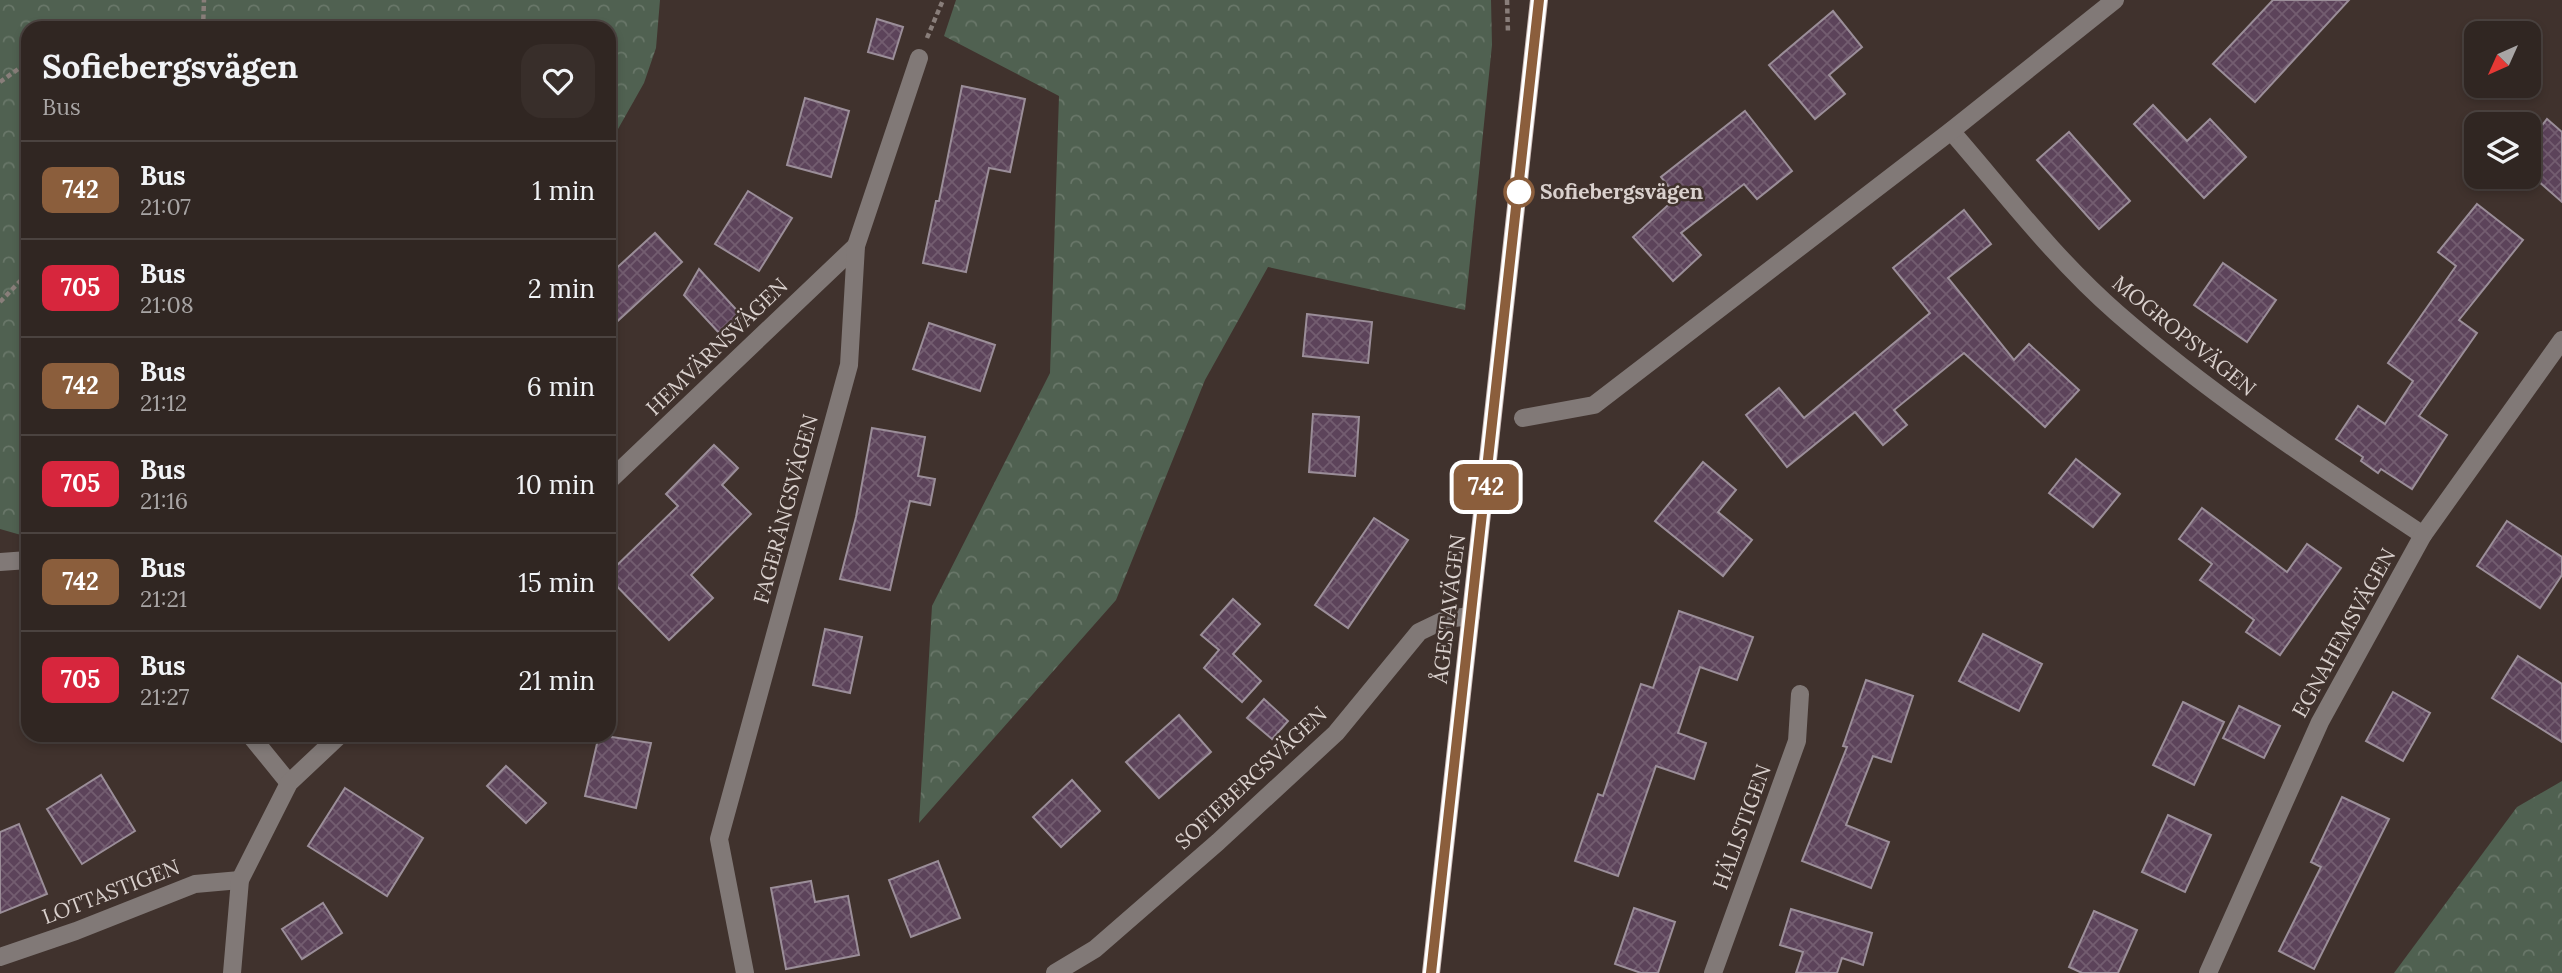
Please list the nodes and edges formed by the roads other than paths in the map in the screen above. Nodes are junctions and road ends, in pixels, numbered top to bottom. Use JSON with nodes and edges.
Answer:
{"nodes":[{"id":1,"x":1539,"y":0,"type":"edge"},
{"id":2,"x":2115,"y":0,"type":"edge"},
{"id":3,"x":919,"y":58,"type":"road end"},
{"id":4,"x":1951,"y":131,"type":"junction"},
{"id":5,"x":856,"y":246,"type":"junction"},
{"id":6,"x":2562,"y":340,"type":"edge"},
{"id":7,"x":1523,"y":418,"type":"dead end"},
{"id":8,"x":616,"y":474,"type":"edge"},
{"id":9,"x":2423,"y":535,"type":"junction"},
{"id":10,"x":21,"y":560,"type":"edge"},
{"id":11,"x":0,"y":562,"type":"edge"},
{"id":12,"x":1471,"y":616,"type":"junction"},
{"id":13,"x":1800,"y":694,"type":"dead end"},
{"id":14,"x":256,"y":742,"type":"edge"},
{"id":15,"x":333,"y":742,"type":"edge"},
{"id":16,"x":289,"y":783,"type":"junction"},
{"id":17,"x":240,"y":880,"type":"junction"},
{"id":18,"x":0,"y":957,"type":"edge"},
{"id":19,"x":232,"y":973,"type":"edge"},
{"id":20,"x":745,"y":973,"type":"edge"},
{"id":21,"x":1055,"y":973,"type":"edge"},
{"id":22,"x":1431,"y":973,"type":"edge"},
{"id":23,"x":1713,"y":973,"type":"edge"},
{"id":24,"x":2208,"y":973,"type":"edge"}],
"edges":[{"from":1,"to":12,"type":"main road","name":"ÅGESTAVÄGEN"},
{"from":2,"to":4,"type":"street"},
{"from":3,"to":5,"type":"street","name":"FAGERÄNGSVÄGEN"},
{"from":4,"to":7,"type":"street"},
{"from":4,"to":9,"type":"street","name":"MOGROPSVÄGEN"},
{"from":5,"to":8,"type":"street","name":"HEMVÄRNSVÄGEN"},
{"from":5,"to":20,"type":"street","name":"FAGERÄNGSVÄGEN"},
{"from":6,"to":9,"type":"street","name":"EGNAHEMSVÄGEN"},
{"from":9,"to":24,"type":"street","name":"EGNAHEMSVÄGEN"},
{"from":10,"to":11,"type":"street"},
{"from":12,"to":21,"type":"street","name":"SOFIEBERGSVÄGEN"},
{"from":12,"to":22,"type":"main road","name":"ÅGESTAVÄGEN"},
{"from":13,"to":23,"type":"street","name":"HÄLLSTIGEN"},
{"from":14,"to":16,"type":"street"},
{"from":15,"to":16,"type":"street"},
{"from":16,"to":17,"type":"street"},
{"from":17,"to":18,"type":"street","name":"LOTTASTIGEN"},
{"from":17,"to":19,"type":"street"}]}
